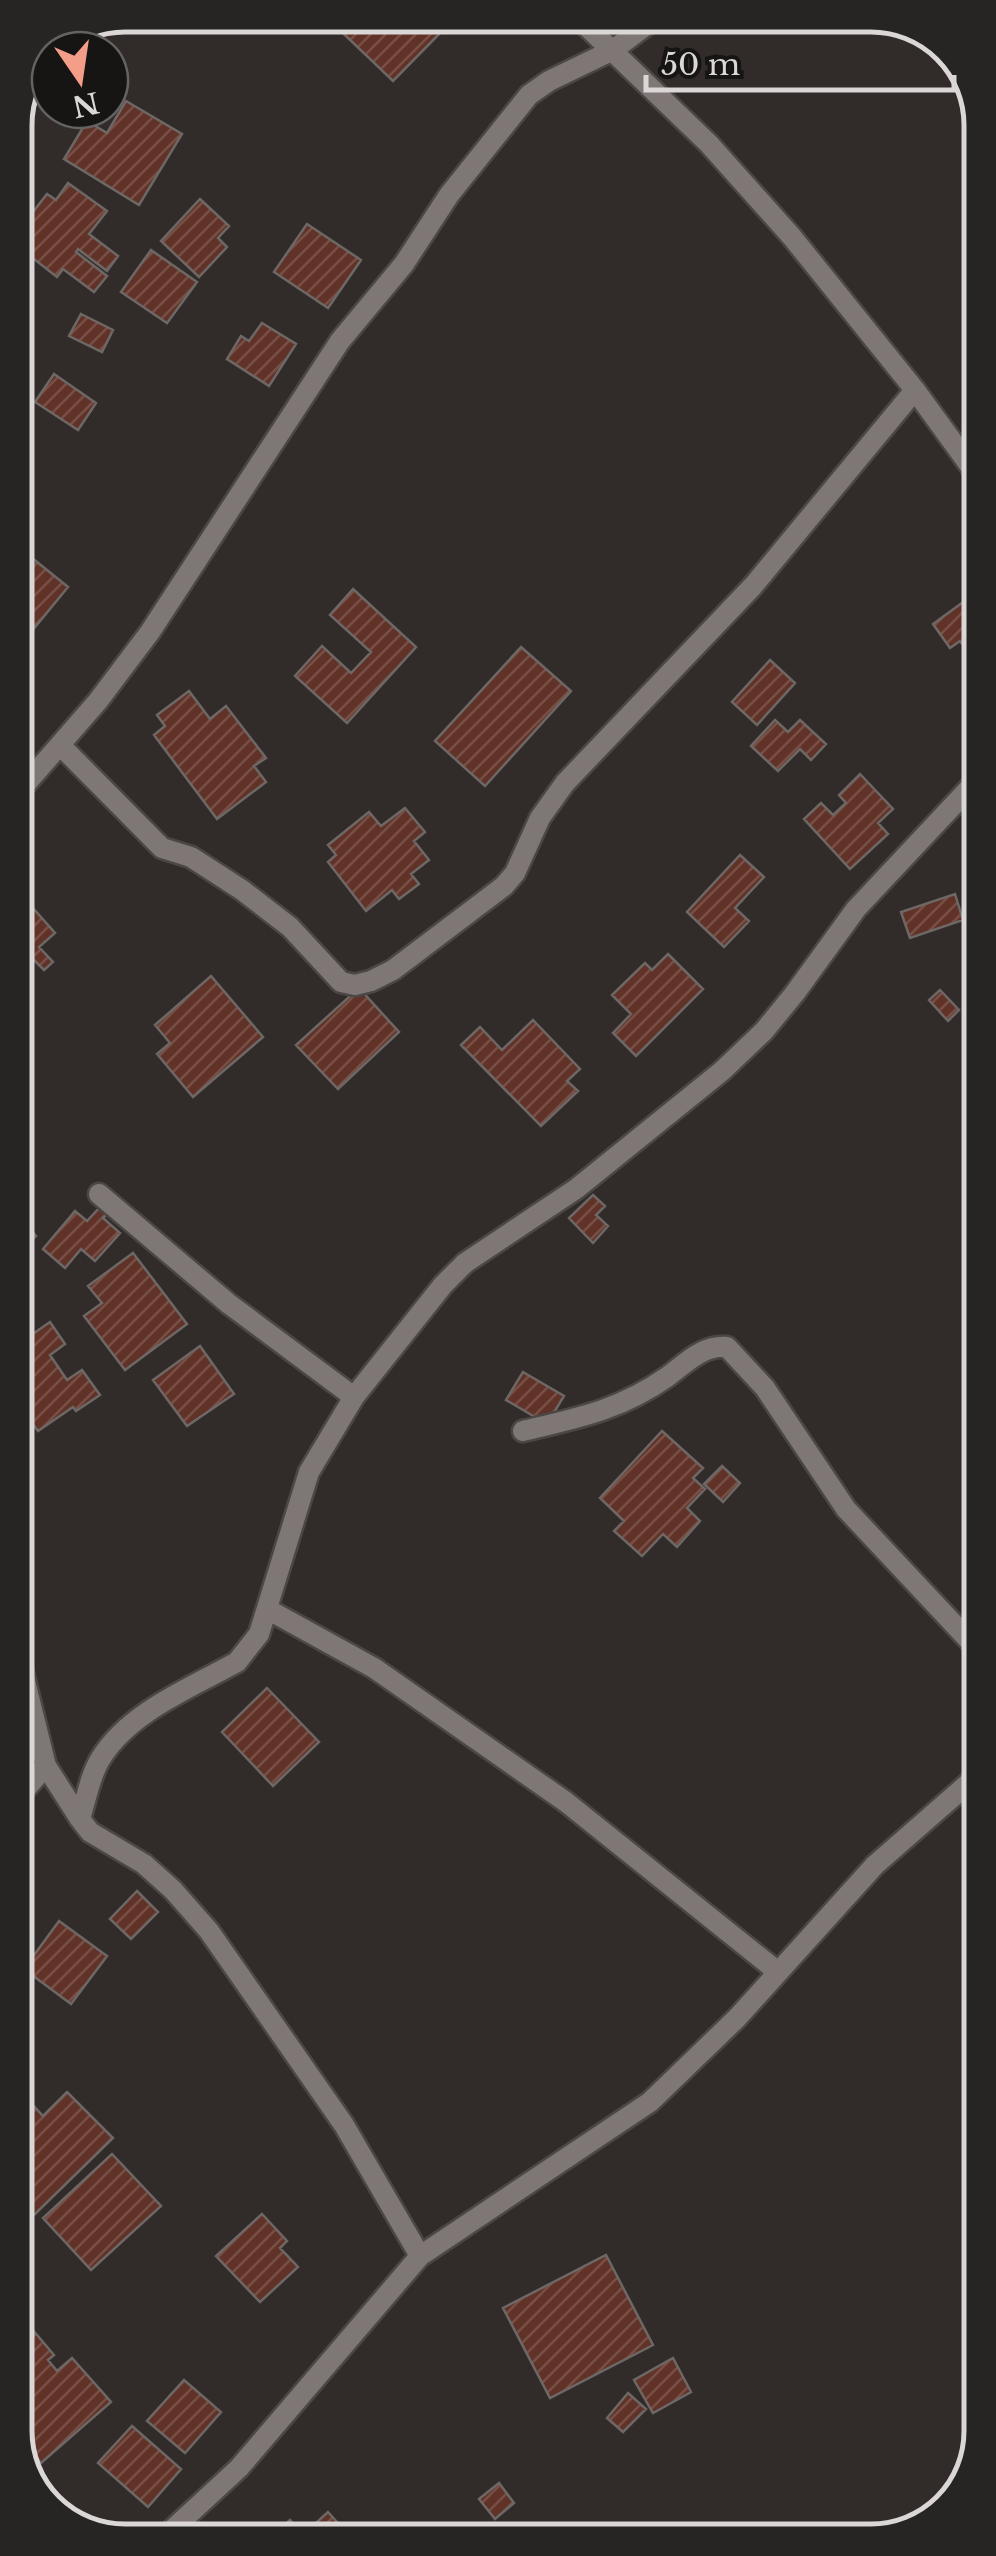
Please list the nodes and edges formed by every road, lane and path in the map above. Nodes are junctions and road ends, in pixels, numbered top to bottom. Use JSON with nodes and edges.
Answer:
{"nodes":[{"id":1,"x":595,"y":33,"type":"edge"},
{"id":2,"x":636,"y":33,"type":"edge"},
{"id":3,"x":613,"y":50,"type":"junction"},
{"id":4,"x":915,"y":390,"type":"junction"},
{"id":5,"x":964,"y":457,"type":"edge"},
{"id":6,"x":60,"y":745,"type":"junction"},
{"id":7,"x":33,"y":776,"type":"edge"},
{"id":8,"x":964,"y":794,"type":"edge"},
{"id":9,"x":99,"y":1194,"type":"dead end"},
{"id":10,"x":354,"y":1397,"type":"junction"},
{"id":11,"x":523,"y":1431,"type":"dead end"},
{"id":12,"x":267,"y":1609,"type":"junction"},
{"id":13,"x":964,"y":1635,"type":"edge"},
{"id":14,"x":32,"y":1711,"type":"edge"},
{"id":15,"x":46,"y":1766,"type":"junction"},
{"id":16,"x":32,"y":1781,"type":"edge"},
{"id":17,"x":964,"y":1788,"type":"edge"},
{"id":18,"x":80,"y":1818,"type":"junction"},
{"id":19,"x":778,"y":1972,"type":"junction"},
{"id":20,"x":420,"y":2256,"type":"junction"},
{"id":21,"x":180,"y":2523,"type":"edge"}],
"edges":[{"from":1,"to":3,"type":"street"},
{"from":2,"to":3,"type":"street"},
{"from":3,"to":4,"type":"street"},
{"from":3,"to":6,"type":"street"},
{"from":4,"to":5,"type":"street"},
{"from":4,"to":6,"type":"street"},
{"from":6,"to":7,"type":"street"},
{"from":8,"to":10,"type":"street"},
{"from":9,"to":10,"type":"street"},
{"from":10,"to":12,"type":"street"},
{"from":11,"to":13,"type":"street"},
{"from":12,"to":18,"type":"street"},
{"from":12,"to":19,"type":"street"},
{"from":14,"to":15,"type":"street"},
{"from":15,"to":16,"type":"street"},
{"from":15,"to":18,"type":"street"},
{"from":17,"to":19,"type":"street"},
{"from":18,"to":20,"type":"street"},
{"from":19,"to":20,"type":"street"},
{"from":20,"to":21,"type":"street"}]}
